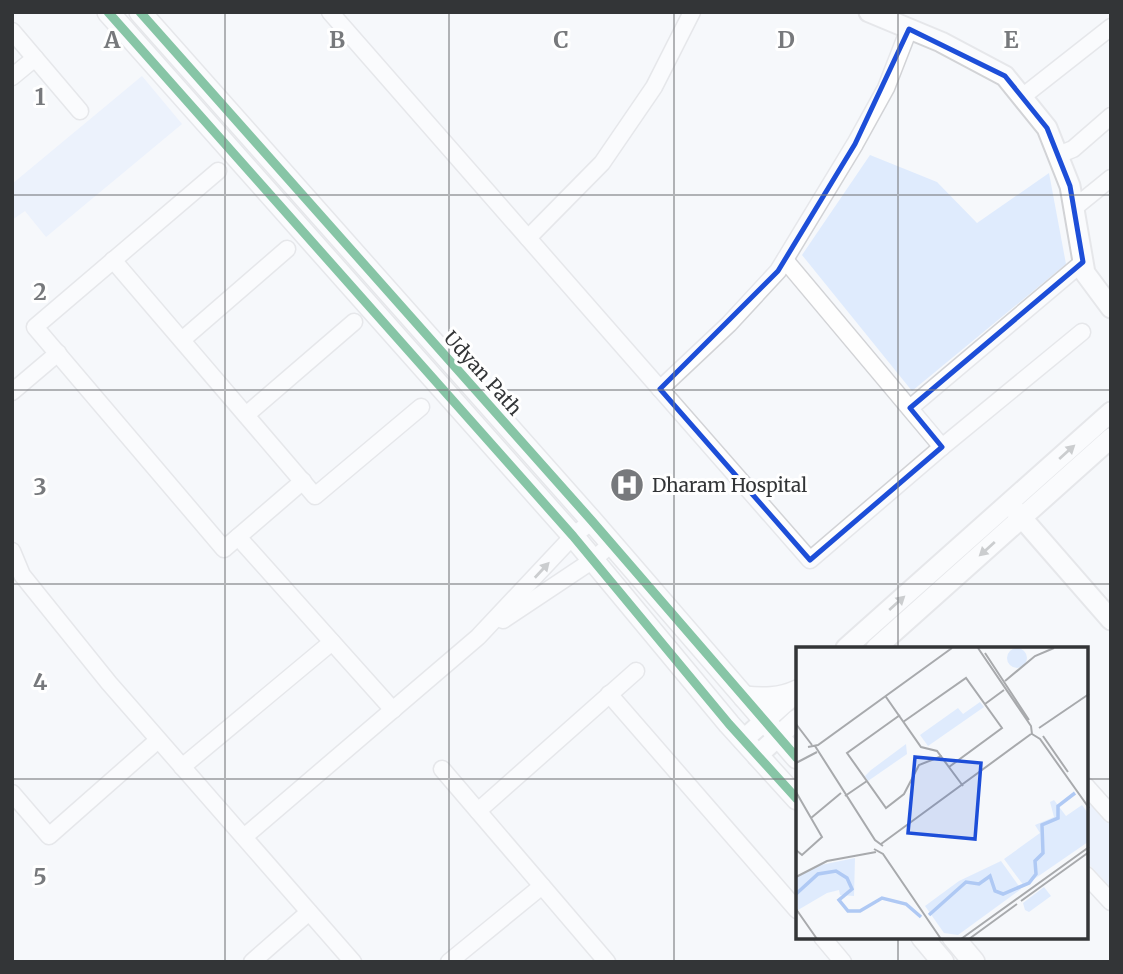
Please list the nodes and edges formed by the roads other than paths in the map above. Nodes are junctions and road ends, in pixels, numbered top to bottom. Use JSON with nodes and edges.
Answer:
{"nodes":[{"id":1,"x":108,"y":12,"type":"edge"},
{"id":2,"x":140,"y":12,"type":"edge"},
{"id":3,"x":330,"y":12,"type":"edge"},
{"id":4,"x":692,"y":12,"type":"edge"},
{"id":5,"x":869,"y":12,"type":"edge"},
{"id":6,"x":1111,"y":27,"type":"edge"},
{"id":7,"x":909,"y":29,"type":"junction"},
{"id":8,"x":12,"y":31,"type":"edge"},
{"id":9,"x":35,"y":58,"type":"junction"},
{"id":10,"x":12,"y":76,"type":"edge"},
{"id":11,"x":1022,"y":97,"type":"junction"},
{"id":12,"x":80,"y":111,"type":"dead end"},
{"id":13,"x":1111,"y":116,"type":"edge"},
{"id":14,"x":1058,"y":155,"type":"junction"},
{"id":15,"x":218,"y":171,"type":"dead end"},
{"id":16,"x":1111,"y":178,"type":"edge"},
{"id":17,"x":1074,"y":208,"type":"junction"},
{"id":18,"x":528,"y":238,"type":"junction"},
{"id":19,"x":287,"y":249,"type":"dead end"},
{"id":20,"x":113,"y":260,"type":"junction"},
{"id":21,"x":785,"y":260,"type":"junction"},
{"id":22,"x":1083,"y":262,"type":"junction"},
{"id":23,"x":1110,"y":304,"type":"edge"},
{"id":24,"x":354,"y":322,"type":"dead end"},
{"id":25,"x":1082,"y":332,"type":"dead end"},
{"id":26,"x":181,"y":340,"type":"junction"},
{"id":27,"x":58,"y":353,"type":"junction"},
{"id":28,"x":660,"y":389,"type":"junction"},
{"id":29,"x":12,"y":392,"type":"edge"},
{"id":30,"x":421,"y":407,"type":"dead end"},
{"id":31,"x":910,"y":408,"type":"junction"},
{"id":32,"x":1111,"y":412,"type":"edge"},
{"id":33,"x":246,"y":415,"type":"junction"},
{"id":34,"x":1111,"y":438,"type":"edge"},
{"id":35,"x":942,"y":447,"type":"junction"},
{"id":36,"x":303,"y":481,"type":"junction"},
{"id":37,"x":1015,"y":511,"type":"junction"},
{"id":38,"x":592,"y":522,"type":"junction"},
{"id":39,"x":573,"y":536,"type":"junction"},
{"id":40,"x":238,"y":537,"type":"junction"},
{"id":41,"x":611,"y":544,"type":"junction"},
{"id":42,"x":12,"y":551,"type":"edge"},
{"id":43,"x":593,"y":560,"type":"junction"},
{"id":44,"x":1111,"y":620,"type":"edge"},
{"id":45,"x":478,"y":638,"type":"junction"},
{"id":46,"x":332,"y":642,"type":"junction"},
{"id":47,"x":848,"y":647,"type":"edge"},
{"id":48,"x":878,"y":647,"type":"edge"},
{"id":49,"x":636,"y":671,"type":"dead end"},
{"id":50,"x":796,"y":691,"type":"edge"},
{"id":51,"x":796,"y":693,"type":"edge"},
{"id":52,"x":609,"y":694,"type":"junction"},
{"id":53,"x":744,"y":697,"type":"junction"},
{"id":54,"x":393,"y":710,"type":"junction"},
{"id":55,"x":796,"y":720,"type":"edge"},
{"id":56,"x":780,"y":730,"type":"edge"},
{"id":57,"x":158,"y":740,"type":"junction"},
{"id":58,"x":750,"y":748,"type":"junction"},
{"id":59,"x":796,"y":756,"type":"edge"},
{"id":60,"x":182,"y":767,"type":"junction"},
{"id":61,"x":442,"y":769,"type":"dead end"},
{"id":62,"x":1088,"y":788,"type":"edge"},
{"id":63,"x":12,"y":793,"type":"edge"},
{"id":64,"x":796,"y":798,"type":"edge"},
{"id":65,"x":478,"y":811,"type":"junction"},
{"id":66,"x":1111,"y":814,"type":"edge"},
{"id":67,"x":244,"y":837,"type":"junction"},
{"id":68,"x":1088,"y":877,"type":"edge"},
{"id":69,"x":542,"y":886,"type":"junction"},
{"id":70,"x":1110,"y":901,"type":"edge"},
{"id":71,"x":796,"y":909,"type":"edge"},
{"id":72,"x":309,"y":912,"type":"junction"},
{"id":73,"x":824,"y":939,"type":"edge"},
{"id":74,"x":924,"y":939,"type":"edge"},
{"id":75,"x":955,"y":939,"type":"edge"},
{"id":76,"x":252,"y":962,"type":"edge"},
{"id":77,"x":353,"y":962,"type":"edge"},
{"id":78,"x":449,"y":962,"type":"edge"},
{"id":79,"x":607,"y":962,"type":"edge"},
{"id":80,"x":843,"y":962,"type":"edge"},
{"id":81,"x":943,"y":962,"type":"edge"},
{"id":82,"x":974,"y":962,"type":"edge"}],
"edges":[{"from":1,"to":39,"type":"main road"},
{"from":2,"to":38,"type":"main road","name":"Udyan Path"},
{"from":3,"to":18,"type":"street"},
{"from":4,"to":18,"type":"street"},
{"from":5,"to":7,"type":"street"},
{"from":6,"to":11,"type":"street"},
{"from":7,"to":11,"type":"street"},
{"from":7,"to":21,"type":"street"},
{"from":8,"to":9,"type":"street"},
{"from":9,"to":10,"type":"street"},
{"from":9,"to":12,"type":"street"},
{"from":11,"to":14,"type":"street"},
{"from":13,"to":14,"type":"street"},
{"from":14,"to":17,"type":"street"},
{"from":15,"to":20,"type":"street"},
{"from":16,"to":17,"type":"street"},
{"from":17,"to":22,"type":"street"},
{"from":18,"to":28,"type":"street"},
{"from":19,"to":26,"type":"street"},
{"from":20,"to":26,"type":"street"},
{"from":20,"to":27,"type":"street"},
{"from":21,"to":28,"type":"street"},
{"from":21,"to":31,"type":"street"},
{"from":22,"to":23,"type":"street"},
{"from":22,"to":31,"type":"street"},
{"from":24,"to":33,"type":"street"},
{"from":25,"to":35,"type":"street"},
{"from":26,"to":33,"type":"street"},
{"from":27,"to":29,"type":"street"},
{"from":27,"to":40,"type":"street"},
{"from":28,"to":35,"type":"street"},
{"from":30,"to":36,"type":"street"},
{"from":31,"to":35,"type":"street"},
{"from":37,"to":32,"type":"street","one_way":true},
{"from":33,"to":36,"type":"street"},
{"from":34,"to":37,"type":"street"},
{"from":36,"to":40,"type":"street"},
{"from":37,"to":44,"type":"street"},
{"from":47,"to":37,"type":"street","one_way":true},
{"from":37,"to":48,"type":"street","one_way":true},
{"from":38,"to":39,"type":"street"},
{"from":38,"to":41,"type":"main road","name":"Udyan Path"},
{"from":39,"to":43,"type":"main road"},
{"from":45,"to":39,"type":"street","one_way":true},
{"from":40,"to":46,"type":"street"},
{"from":41,"to":43,"type":"street"},
{"from":41,"to":53,"type":"main road","name":"Udyan Path"},
{"from":42,"to":57,"type":"street"},
{"from":43,"to":45,"type":"street"},
{"from":43,"to":58,"type":"main road"},
{"from":45,"to":54,"type":"street"},
{"from":46,"to":54,"type":"street"},
{"from":46,"to":60,"type":"street"},
{"from":49,"to":52,"type":"street"},
{"from":50,"to":53,"type":"main road"},
{"from":51,"to":56,"type":"street"},
{"from":52,"to":65,"type":"street"},
{"from":52,"to":71,"type":"street"},
{"from":53,"to":56,"type":"main road","name":"Udyan Path"},
{"from":54,"to":67,"type":"street"},
{"from":55,"to":56,"type":"street"},
{"from":56,"to":58,"type":"street"},
{"from":56,"to":59,"type":"main road","name":"Udyan Path"},
{"from":57,"to":60,"type":"street"},
{"from":57,"to":63,"type":"street"},
{"from":58,"to":64,"type":"main road"},
{"from":60,"to":67,"type":"street"},
{"from":61,"to":65,"type":"street"},
{"from":62,"to":66,"type":"street"},
{"from":65,"to":69,"type":"street"},
{"from":67,"to":72,"type":"street"},
{"from":68,"to":70,"type":"street"},
{"from":69,"to":78,"type":"street"},
{"from":69,"to":79,"type":"street"},
{"from":72,"to":76,"type":"street"},
{"from":72,"to":77,"type":"street"},
{"from":73,"to":80,"type":"street"},
{"from":74,"to":81,"type":"main road"},
{"from":75,"to":82,"type":"main road"}]}
